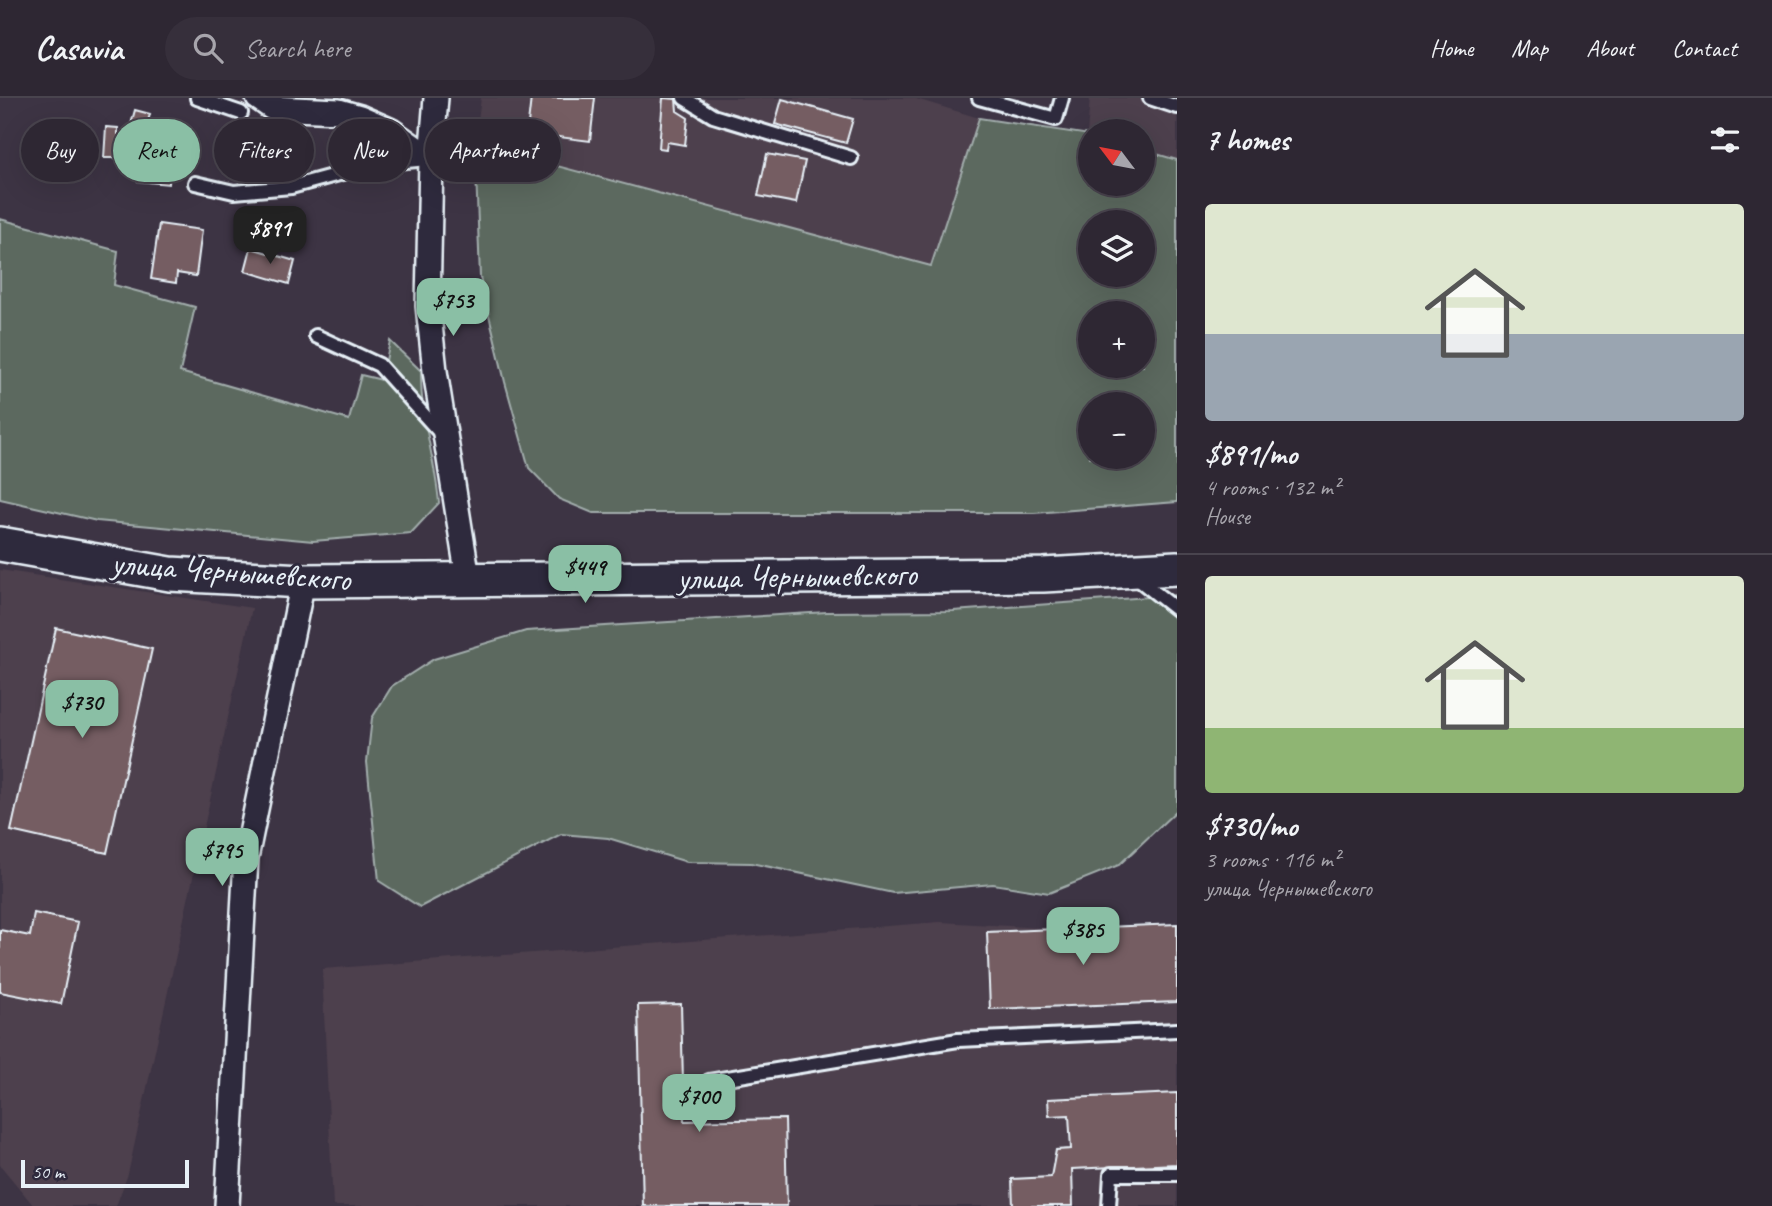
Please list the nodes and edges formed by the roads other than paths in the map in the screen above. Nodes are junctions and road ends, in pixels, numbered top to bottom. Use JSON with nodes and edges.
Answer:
{"nodes":[{"id":1,"x":197,"y":98,"type":"edge"},
{"id":2,"x":436,"y":98,"type":"edge"},
{"id":3,"x":684,"y":98,"type":"edge"},
{"id":4,"x":979,"y":98,"type":"edge"},
{"id":5,"x":1062,"y":98,"type":"edge"},
{"id":6,"x":1150,"y":98,"type":"edge"},
{"id":7,"x":250,"y":106,"type":"edge"},
{"id":8,"x":1177,"y":107,"type":"edge"},
{"id":9,"x":434,"y":119,"type":"edge"},
{"id":10,"x":425,"y":155,"type":"edge"},
{"id":11,"x":850,"y":158,"type":"dead end"},
{"id":12,"x":425,"y":160,"type":"edge"},
{"id":13,"x":431,"y":182,"type":"edge"},
{"id":14,"x":195,"y":183,"type":"dead end"},
{"id":15,"x":316,"y":337,"type":"dead end"},
{"id":16,"x":448,"y":442,"type":"junction"},
{"id":17,"x":0,"y":544,"type":"edge"},
{"id":18,"x":1177,"y":568,"type":"edge"},
{"id":19,"x":1128,"y":572,"type":"junction"},
{"id":20,"x":468,"y":578,"type":"junction"},
{"id":21,"x":303,"y":581,"type":"junction"},
{"id":22,"x":1177,"y":611,"type":"edge"},
{"id":23,"x":1177,"y":1030,"type":"edge"},
{"id":24,"x":709,"y":1081,"type":"dead end"},
{"id":25,"x":1177,"y":1174,"type":"edge"},
{"id":26,"x":227,"y":1206,"type":"edge"},
{"id":27,"x":1110,"y":1206,"type":"edge"}],
"edges":[{"from":1,"to":7,"type":"lane"},
{"from":2,"to":9,"type":"street"},
{"from":3,"to":11,"type":"lane"},
{"from":4,"to":5,"type":"lane"},
{"from":6,"to":8,"type":"lane"},
{"from":7,"to":10,"type":"street"},
{"from":12,"to":14,"type":"lane"},
{"from":13,"to":16,"type":"street"},
{"from":15,"to":16,"type":"lane"},
{"from":16,"to":20,"type":"street"},
{"from":17,"to":21,"type":"main road","name":"улица Чернышевского"},
{"from":18,"to":19,"type":"main road","name":"улица Чернышевского"},
{"from":19,"to":20,"type":"main road","name":"улица Чернышевского"},
{"from":19,"to":22,"type":"lane"},
{"from":20,"to":21,"type":"main road","name":"улица Чернышевского"},
{"from":21,"to":26,"type":"street"},
{"from":23,"to":24,"type":"lane"},
{"from":25,"to":27,"type":"lane"}]}
